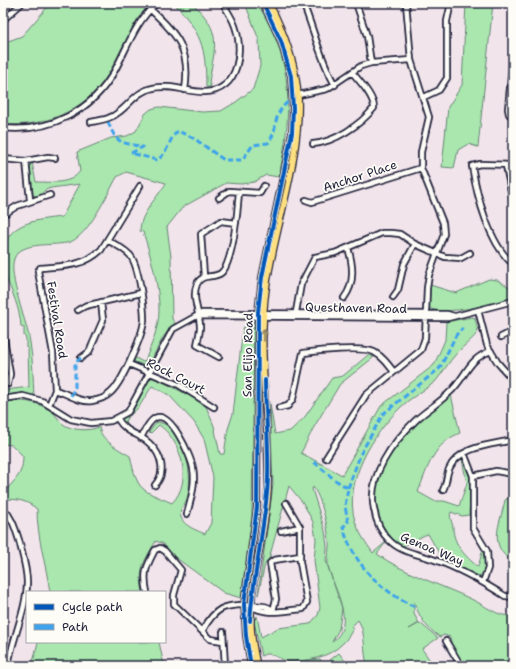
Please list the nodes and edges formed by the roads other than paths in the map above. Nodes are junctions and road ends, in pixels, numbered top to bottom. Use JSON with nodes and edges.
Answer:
{"nodes":[{"id":1,"x":22,"y":3,"type":"edge"},
{"id":2,"x":156,"y":3,"type":"edge"},
{"id":3,"x":222,"y":3,"type":"edge"},
{"id":4,"x":263,"y":3,"type":"edge"},
{"id":5,"x":269,"y":3,"type":"edge"},
{"id":6,"x":303,"y":3,"type":"edge"},
{"id":7,"x":356,"y":3,"type":"edge"},
{"id":8,"x":406,"y":3,"type":"edge"},
{"id":9,"x":451,"y":3,"type":"edge"},
{"id":10,"x":150,"y":10,"type":"junction"},
{"id":11,"x":3,"y":20,"type":"edge"},
{"id":12,"x":513,"y":55,"type":"edge"},
{"id":13,"x":411,"y":60,"type":"junction"},
{"id":14,"x":513,"y":61,"type":"edge"},
{"id":15,"x":371,"y":63,"type":"junction"},
{"id":16,"x":352,"y":72,"type":"junction"},
{"id":17,"x":335,"y":85,"type":"junction"},
{"id":18,"x":185,"y":90,"type":"junction"},
{"id":19,"x":298,"y":95,"type":"junction"},
{"id":20,"x":424,"y":97,"type":"junction"},
{"id":21,"x":513,"y":117,"type":"edge"},
{"id":22,"x":91,"y":122,"type":"dead end"},
{"id":23,"x":3,"y":128,"type":"edge"},
{"id":24,"x":313,"y":144,"type":"dead end"},
{"id":25,"x":55,"y":158,"type":"dead end"},
{"id":26,"x":3,"y":160,"type":"edge"},
{"id":27,"x":26,"y":161,"type":"junction"},
{"id":28,"x":513,"y":165,"type":"edge"},
{"id":29,"x":506,"y":166,"type":"junction"},
{"id":30,"x":421,"y":168,"type":"junction"},
{"id":31,"x":140,"y":186,"type":"dead end"},
{"id":32,"x":264,"y":186,"type":"dead end"},
{"id":33,"x":239,"y":192,"type":"junction"},
{"id":34,"x":50,"y":195,"type":"dead end"},
{"id":35,"x":219,"y":198,"type":"dead end"},
{"id":36,"x":30,"y":200,"type":"junction"},
{"id":37,"x":306,"y":200,"type":"dead end"},
{"id":38,"x":513,"y":201,"type":"edge"},
{"id":39,"x":3,"y":215,"type":"edge"},
{"id":40,"x":236,"y":224,"type":"junction"},
{"id":41,"x":107,"y":240,"type":"junction"},
{"id":42,"x":414,"y":244,"type":"junction"},
{"id":43,"x":348,"y":248,"type":"junction"},
{"id":44,"x":438,"y":253,"type":"junction"},
{"id":45,"x":470,"y":254,"type":"dead end"},
{"id":46,"x":513,"y":264,"type":"edge"},
{"id":47,"x":204,"y":276,"type":"junction"},
{"id":48,"x":141,"y":293,"type":"junction"},
{"id":49,"x":344,"y":298,"type":"dead end"},
{"id":50,"x":393,"y":298,"type":"dead end"},
{"id":51,"x":513,"y":301,"type":"edge"},
{"id":52,"x":101,"y":302,"type":"junction"},
{"id":53,"x":78,"y":310,"type":"dead end"},
{"id":54,"x":478,"y":310,"type":"junction"},
{"id":55,"x":296,"y":312,"type":"junction"},
{"id":56,"x":261,"y":315,"type":"junction"},
{"id":57,"x":199,"y":316,"type":"junction"},
{"id":58,"x":426,"y":316,"type":"junction"},
{"id":59,"x":513,"y":331,"type":"edge"},
{"id":60,"x":3,"y":332,"type":"edge"},
{"id":61,"x":501,"y":337,"type":"dead end"},
{"id":62,"x":491,"y":351,"type":"junction"},
{"id":63,"x":219,"y":357,"type":"dead end"},
{"id":64,"x":81,"y":358,"type":"dead end"},
{"id":65,"x":129,"y":364,"type":"junction"},
{"id":66,"x":394,"y":372,"type":"junction"},
{"id":67,"x":150,"y":373,"type":"junction"},
{"id":68,"x":513,"y":380,"type":"edge"},
{"id":69,"x":8,"y":384,"type":"dead end"},
{"id":70,"x":55,"y":390,"type":"junction"},
{"id":71,"x":3,"y":399,"type":"edge"},
{"id":72,"x":49,"y":405,"type":"junction"},
{"id":73,"x":214,"y":407,"type":"dead end"},
{"id":74,"x":279,"y":408,"type":"dead end"},
{"id":75,"x":117,"y":418,"type":"junction"},
{"id":76,"x":141,"y":438,"type":"junction"},
{"id":77,"x":513,"y":440,"type":"edge"},
{"id":78,"x":464,"y":453,"type":"junction"},
{"id":79,"x":326,"y":458,"type":"dead end"},
{"id":80,"x":513,"y":474,"type":"edge"},
{"id":81,"x":473,"y":476,"type":"junction"},
{"id":82,"x":155,"y":485,"type":"dead end"},
{"id":83,"x":443,"y":490,"type":"dead end"},
{"id":84,"x":286,"y":503,"type":"dead end"},
{"id":85,"x":3,"y":508,"type":"edge"},
{"id":86,"x":187,"y":514,"type":"dead end"},
{"id":87,"x":300,"y":527,"type":"junction"},
{"id":88,"x":281,"y":530,"type":"dead end"},
{"id":89,"x":300,"y":556,"type":"junction"},
{"id":90,"x":482,"y":582,"type":"junction"},
{"id":91,"x":147,"y":591,"type":"edge"},
{"id":92,"x":513,"y":597,"type":"edge"},
{"id":93,"x":244,"y":604,"type":"junction"},
{"id":94,"x":251,"y":606,"type":"junction"},
{"id":95,"x":273,"y":611,"type":"junction"},
{"id":96,"x":203,"y":630,"type":"junction"},
{"id":97,"x":223,"y":632,"type":"dead end"},
{"id":98,"x":223,"y":641,"type":"junction"},
{"id":99,"x":446,"y":641,"type":"dead end"},
{"id":100,"x":8,"y":666,"type":"edge"},
{"id":101,"x":225,"y":666,"type":"edge"},
{"id":102,"x":251,"y":666,"type":"edge"},
{"id":103,"x":257,"y":666,"type":"edge"},
{"id":104,"x":461,"y":666,"type":"edge"}],
"edges":[{"from":1,"to":11,"type":"street"},
{"from":2,"to":10,"type":"street"},
{"from":3,"to":18,"type":"street"},
{"from":4,"to":56,"type":"main road","name":"San Elijo Road"},
{"from":5,"to":19,"type":"main road","name":"San Elijo Road"},
{"from":6,"to":17,"type":"street"},
{"from":7,"to":15,"type":"street"},
{"from":8,"to":13,"type":"street"},
{"from":9,"to":20,"type":"street"},
{"from":10,"to":18,"type":"street"},
{"from":10,"to":23,"type":"street"},
{"from":12,"to":14,"type":"street"},
{"from":13,"to":15,"type":"street"},
{"from":13,"to":20,"type":"street"},
{"from":14,"to":21,"type":"street"},
{"from":15,"to":16,"type":"street"},
{"from":16,"to":17,"type":"street"},
{"from":16,"to":24,"type":"street"},
{"from":17,"to":19,"type":"street"},
{"from":18,"to":22,"type":"street"},
{"from":19,"to":56,"type":"main road","name":"San Elijo Road"},
{"from":20,"to":30,"type":"street"},
{"from":25,"to":27,"type":"street"},
{"from":26,"to":27,"type":"street"},
{"from":27,"to":36,"type":"street"},
{"from":28,"to":29,"type":"street"},
{"from":29,"to":38,"type":"street"},
{"from":29,"to":46,"type":"street"},
{"from":30,"to":37,"type":"street","name":"Anchor Place"},
{"from":30,"to":44,"type":"street"},
{"from":31,"to":41,"type":"street"},
{"from":32,"to":33,"type":"street"},
{"from":33,"to":35,"type":"street"},
{"from":33,"to":40,"type":"street"},
{"from":34,"to":36,"type":"street"},
{"from":36,"to":39,"type":"street"},
{"from":40,"to":47,"type":"street"},
{"from":40,"to":47,"type":"street"},
{"from":41,"to":48,"type":"street"},
{"from":41,"to":70,"type":"street","name":"Festival Road"},
{"from":42,"to":43,"type":"street"},
{"from":42,"to":44,"type":"street"},
{"from":42,"to":50,"type":"street"},
{"from":43,"to":49,"type":"street"},
{"from":43,"to":55,"type":"street"},
{"from":44,"to":45,"type":"street"},
{"from":44,"to":58,"type":"street"},
{"from":47,"to":57,"type":"street"},
{"from":48,"to":52,"type":"street"},
{"from":48,"to":65,"type":"street"},
{"from":51,"to":54,"type":"street","name":"Questhaven Road"},
{"from":52,"to":53,"type":"street"},
{"from":52,"to":64,"type":"street"},
{"from":54,"to":58,"type":"street","name":"Questhaven Road"},
{"from":54,"to":62,"type":"street"},
{"from":55,"to":56,"type":"street","name":"Questhaven Road"},
{"from":55,"to":58,"type":"street","name":"Questhaven Road"},
{"from":56,"to":57,"type":"street"},
{"from":56,"to":58,"type":"street","name":"Questhaven Road"},
{"from":56,"to":93,"type":"main road","name":"San Elijo Road"},
{"from":94,"to":56,"type":"main road","name":"San Elijo Road","one_way":true},
{"from":57,"to":63,"type":"street"},
{"from":57,"to":67,"type":"street"},
{"from":58,"to":66,"type":"street"},
{"from":59,"to":61,"type":"street"},
{"from":60,"to":69,"type":"street"},
{"from":62,"to":68,"type":"street"},
{"from":62,"to":90,"type":"street","name":"Genoa Way"},
{"from":65,"to":67,"type":"street","name":"Rock Court"},
{"from":65,"to":70,"type":"street"},
{"from":66,"to":74,"type":"street"},
{"from":66,"to":79,"type":"street"},
{"from":67,"to":73,"type":"street","name":"Rock Court"},
{"from":67,"to":75,"type":"street"},
{"from":70,"to":72,"type":"street","name":"Festival Road"},
{"from":71,"to":72,"type":"street"},
{"from":72,"to":75,"type":"street"},
{"from":75,"to":76,"type":"street"},
{"from":76,"to":82,"type":"street"},
{"from":76,"to":86,"type":"street"},
{"from":77,"to":78,"type":"street"},
{"from":78,"to":81,"type":"street"},
{"from":78,"to":83,"type":"street"},
{"from":80,"to":81,"type":"street"},
{"from":81,"to":90,"type":"street"},
{"from":84,"to":87,"type":"street"},
{"from":85,"to":100,"type":"street"},
{"from":87,"to":88,"type":"street"},
{"from":87,"to":89,"type":"street"},
{"from":89,"to":95,"type":"street"},
{"from":89,"to":95,"type":"street"},
{"from":90,"to":92,"type":"street","name":"Genoa Way"},
{"from":91,"to":96,"type":"street"},
{"from":93,"to":94,"type":"street"},
{"from":93,"to":96,"type":"street"},
{"from":93,"to":102,"type":"main road","name":"San Elijo Road"},
{"from":94,"to":95,"type":"street"},
{"from":94,"to":103,"type":"main road","name":"San Elijo Road"},
{"from":96,"to":98,"type":"street"},
{"from":97,"to":98,"type":"street"},
{"from":98,"to":101,"type":"street"},
{"from":99,"to":104,"type":"street"}]}
